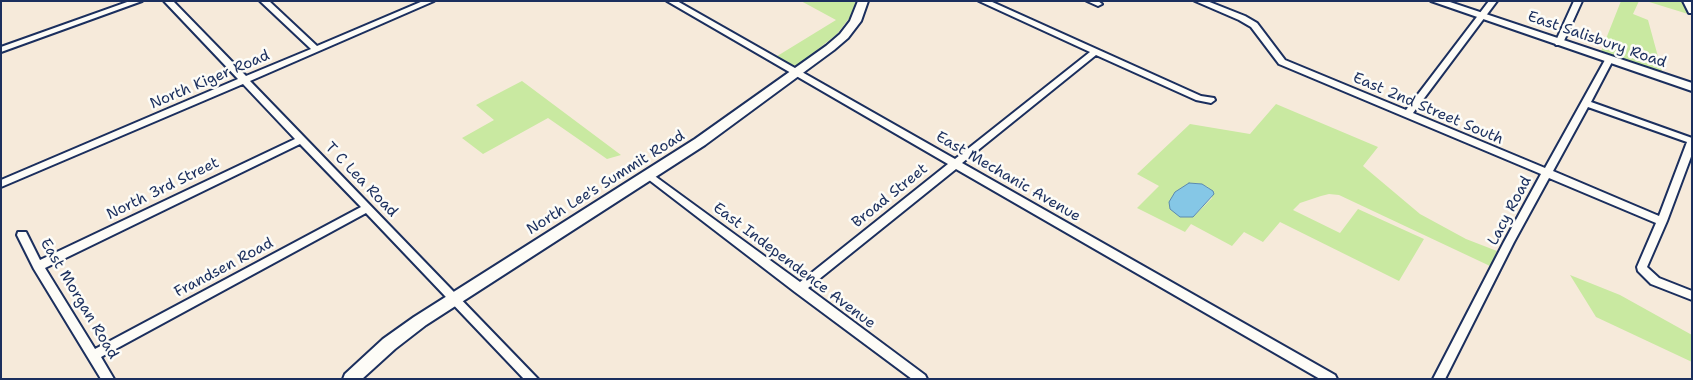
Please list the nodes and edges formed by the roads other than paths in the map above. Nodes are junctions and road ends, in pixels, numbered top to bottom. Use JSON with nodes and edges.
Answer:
{"nodes":[{"id":1,"x":138,"y":1,"type":"edge"},
{"id":2,"x":168,"y":1,"type":"edge"},
{"id":3,"x":264,"y":1,"type":"edge"},
{"id":4,"x":430,"y":1,"type":"edge"},
{"id":5,"x":671,"y":1,"type":"edge"},
{"id":6,"x":863,"y":1,"type":"edge"},
{"id":7,"x":983,"y":1,"type":"edge"},
{"id":8,"x":1199,"y":1,"type":"edge"},
{"id":9,"x":1436,"y":1,"type":"edge"},
{"id":10,"x":1493,"y":1,"type":"edge"},
{"id":11,"x":1578,"y":1,"type":"edge"},
{"id":12,"x":1687,"y":1,"type":"edge"},
{"id":13,"x":416,"y":3,"type":"edge"},
{"id":14,"x":1692,"y":11,"type":"edge"},
{"id":15,"x":1482,"y":17,"type":"junction"},
{"id":16,"x":1559,"y":43,"type":"junction"},
{"id":17,"x":1,"y":50,"type":"edge"},
{"id":18,"x":316,"y":50,"type":"junction"},
{"id":19,"x":1095,"y":52,"type":"junction"},
{"id":20,"x":1609,"y":60,"type":"junction"},
{"id":21,"x":796,"y":73,"type":"junction"},
{"id":22,"x":244,"y":81,"type":"junction"},
{"id":23,"x":1692,"y":87,"type":"edge"},
{"id":24,"x":1211,"y":100,"type":"dead end"},
{"id":25,"x":1586,"y":103,"type":"junction"},
{"id":26,"x":1407,"y":115,"type":"junction"},
{"id":27,"x":301,"y":140,"type":"junction"},
{"id":28,"x":1692,"y":141,"type":"edge"},
{"id":29,"x":954,"y":164,"type":"junction"},
{"id":30,"x":1547,"y":174,"type":"junction"},
{"id":31,"x":649,"y":176,"type":"junction"},
{"id":32,"x":1,"y":184,"type":"edge"},
{"id":33,"x":368,"y":208,"type":"junction"},
{"id":34,"x":1662,"y":221,"type":"junction"},
{"id":35,"x":22,"y":235,"type":"dead end"},
{"id":36,"x":38,"y":266,"type":"junction"},
{"id":37,"x":799,"y":289,"type":"junction"},
{"id":38,"x":1692,"y":296,"type":"edge"},
{"id":39,"x":453,"y":298,"type":"junction"},
{"id":40,"x":94,"y":355,"type":"junction"},
{"id":41,"x":108,"y":379,"type":"edge"},
{"id":42,"x":351,"y":379,"type":"edge"},
{"id":43,"x":532,"y":379,"type":"edge"},
{"id":44,"x":921,"y":379,"type":"edge"},
{"id":45,"x":1331,"y":379,"type":"edge"},
{"id":46,"x":1439,"y":379,"type":"edge"}],
"edges":[{"from":1,"to":17,"type":"street"},
{"from":2,"to":22,"type":"street","name":"T C Lea Road"},
{"from":3,"to":18,"type":"street"},
{"from":4,"to":13,"type":"street","name":"North Kiger Road"},
{"from":5,"to":21,"type":"street","name":"East Mechanic Avenue"},
{"from":6,"to":21,"type":"main road","name":"North Lee's Summit Road"},
{"from":7,"to":19,"type":"street"},
{"from":8,"to":26,"type":"street","name":"East 2nd Street South"},
{"from":9,"to":15,"type":"main road","name":"East Salisbury Road"},
{"from":10,"to":15,"type":"street"},
{"from":11,"to":16,"type":"street"},
{"from":12,"to":14,"type":"street"},
{"from":13,"to":18,"type":"street","name":"North Kiger Road"},
{"from":15,"to":16,"type":"main road","name":"East Salisbury Road"},
{"from":15,"to":26,"type":"street"},
{"from":16,"to":20,"type":"main road","name":"East Salisbury Road"},
{"from":18,"to":22,"type":"street","name":"North Kiger Road"},
{"from":19,"to":24,"type":"street"},
{"from":19,"to":29,"type":"street","name":"Broad Street"},
{"from":20,"to":23,"type":"main road","name":"East Salisbury Road"},
{"from":20,"to":25,"type":"street","name":"Lacy Road"},
{"from":21,"to":29,"type":"street","name":"East Mechanic Avenue"},
{"from":21,"to":31,"type":"main road","name":"North Lee's Summit Road"},
{"from":22,"to":27,"type":"street","name":"T C Lea Road"},
{"from":22,"to":32,"type":"street","name":"North Kiger Road"},
{"from":25,"to":28,"type":"street"},
{"from":25,"to":30,"type":"street","name":"Lacy Road"},
{"from":26,"to":30,"type":"street","name":"East 2nd Street South"},
{"from":27,"to":33,"type":"street","name":"T C Lea Road"},
{"from":27,"to":36,"type":"street","name":"North 3rd Street"},
{"from":28,"to":34,"type":"street"},
{"from":29,"to":37,"type":"street","name":"Broad Street"},
{"from":29,"to":45,"type":"street","name":"East Mechanic Avenue"},
{"from":30,"to":34,"type":"street","name":"East 2nd Street South"},
{"from":30,"to":46,"type":"street","name":"Lacy Road"},
{"from":31,"to":37,"type":"street","name":"East Independence Avenue"},
{"from":31,"to":39,"type":"main road","name":"North Lee's Summit Road"},
{"from":33,"to":39,"type":"street","name":"T C Lea Road"},
{"from":33,"to":40,"type":"street","name":"Frandsen Road"},
{"from":34,"to":38,"type":"street"},
{"from":35,"to":36,"type":"street","name":"East Morgan Road"},
{"from":36,"to":40,"type":"street","name":"East Morgan Road"},
{"from":37,"to":44,"type":"street","name":"East Independence Avenue"},
{"from":39,"to":42,"type":"main road","name":"North Lee's Summit Road"},
{"from":39,"to":43,"type":"street","name":"T C Lea Road"},
{"from":40,"to":41,"type":"street","name":"East Morgan Road"}]}
